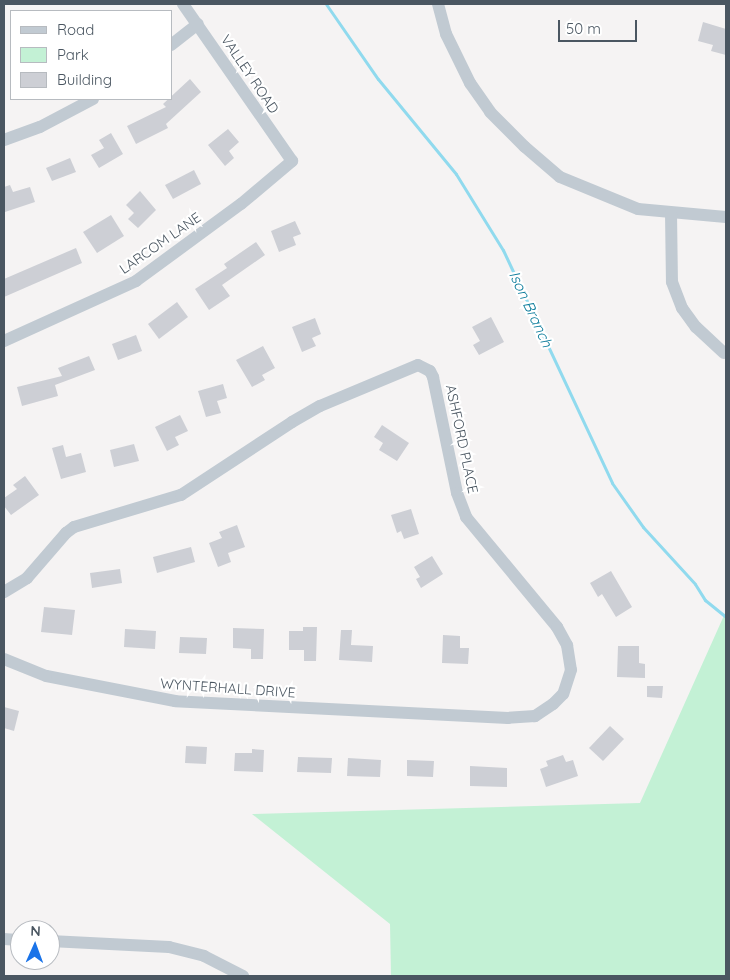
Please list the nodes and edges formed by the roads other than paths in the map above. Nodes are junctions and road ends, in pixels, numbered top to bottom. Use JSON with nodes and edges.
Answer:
{"nodes":[{"id":1,"x":183,"y":4,"type":"edge"},
{"id":2,"x":438,"y":4,"type":"edge"},
{"id":3,"x":198,"y":24,"type":"junction"},
{"id":4,"x":172,"y":43,"type":"edge"},
{"id":5,"x":91,"y":100,"type":"edge"},
{"id":6,"x":4,"y":140,"type":"edge"},
{"id":7,"x":292,"y":161,"type":"joint"},
{"id":8,"x":672,"y":213,"type":"junction"},
{"id":9,"x":726,"y":217,"type":"edge"},
{"id":10,"x":4,"y":341,"type":"edge"},
{"id":11,"x":724,"y":353,"type":"dead end"},
{"id":12,"x":4,"y":592,"type":"edge"},
{"id":13,"x":4,"y":659,"type":"edge"},
{"id":14,"x":384,"y":713,"type":"joint"},
{"id":15,"x":60,"y":942,"type":"edge"},
{"id":16,"x":243,"y":976,"type":"edge"}],
"edges":[{"from":1,"to":3,"type":"street","name":"VALLEY ROAD"},
{"from":2,"to":8,"type":"street"},
{"from":3,"to":4,"type":"street"},
{"from":3,"to":7,"type":"street","name":"VALLEY ROAD"},
{"from":5,"to":6,"type":"street"},
{"from":7,"to":10,"type":"street","name":"LARCOM LANE"},
{"from":8,"to":9,"type":"street"},
{"from":8,"to":11,"type":"street"},
{"from":12,"to":14,"type":"street","name":"ASHFORD PLACE"},
{"from":13,"to":14,"type":"street","name":"WYNTERHALL DRIVE"},
{"from":15,"to":16,"type":"street"}]}
